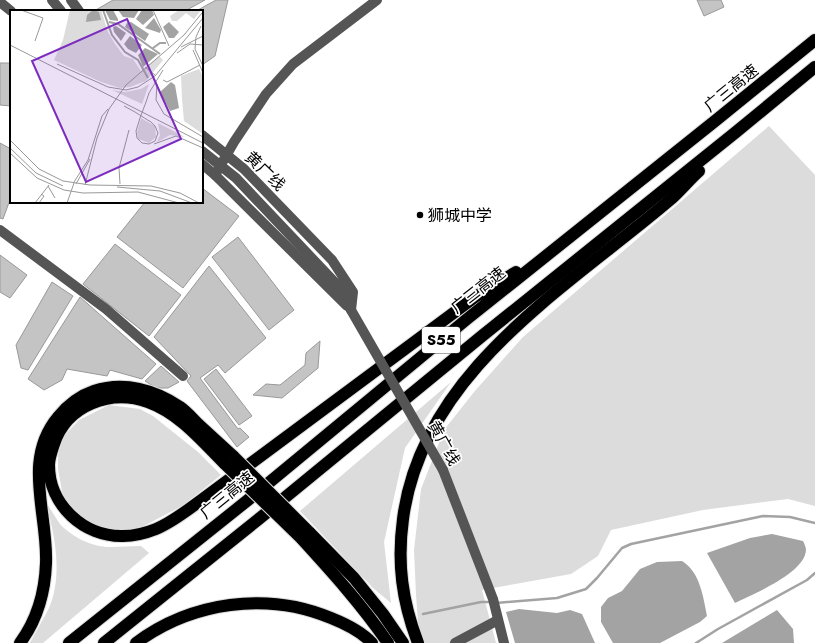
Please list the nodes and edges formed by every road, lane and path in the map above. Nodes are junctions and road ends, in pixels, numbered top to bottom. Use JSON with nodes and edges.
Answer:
{"nodes":[{"id":1,"x":52,"y":0,"type":"edge"},
{"id":2,"x":71,"y":0,"type":"edge"},
{"id":3,"x":377,"y":0,"type":"edge"},
{"id":4,"x":0,"y":2,"type":"edge"},
{"id":5,"x":10,"y":10,"type":"edge"},
{"id":6,"x":59,"y":10,"type":"edge"},
{"id":7,"x":78,"y":10,"type":"edge"},
{"id":8,"x":815,"y":40,"type":"edge"},
{"id":9,"x":815,"y":67,"type":"edge"},
{"id":10,"x":736,"y":132,"type":"junction"},
{"id":11,"x":203,"y":136,"type":"edge"},
{"id":12,"x":203,"y":152,"type":"edge"},
{"id":13,"x":226,"y":155,"type":"junction"},
{"id":14,"x":203,"y":164,"type":"edge"},
{"id":15,"x":218,"y":170,"type":"junction"},
{"id":16,"x":0,"y":230,"type":"edge"},
{"id":17,"x":564,"y":243,"type":"junction"},
{"id":18,"x":351,"y":310,"type":"junction"},
{"id":19,"x":183,"y":376,"type":"dead end"},
{"id":20,"x":229,"y":460,"type":"junction"},
{"id":21,"x":305,"y":535,"type":"junction"},
{"id":22,"x":498,"y":620,"type":"junction"},
{"id":23,"x":20,"y":643,"type":"edge"},
{"id":24,"x":69,"y":643,"type":"edge"},
{"id":25,"x":104,"y":643,"type":"edge"},
{"id":26,"x":136,"y":643,"type":"edge"},
{"id":27,"x":372,"y":643,"type":"edge"},
{"id":28,"x":388,"y":643,"type":"edge"},
{"id":29,"x":403,"y":643,"type":"edge"},
{"id":30,"x":418,"y":643,"type":"edge"},
{"id":31,"x":455,"y":643,"type":"edge"},
{"id":32,"x":504,"y":643,"type":"edge"}],
"edges":[{"from":1,"to":6,"type":"street"},
{"from":2,"to":7,"type":"street"},
{"from":3,"to":13,"type":"street"},
{"from":4,"to":5,"type":"street"},
{"from":8,"to":17,"type":"highway","name":"广三高速","number":"S55"},
{"from":9,"to":10,"type":"highway","number":"S55"},
{"from":10,"to":25,"type":"highway","number":"S55"},
{"from":10,"to":30,"type":"highway"},
{"from":11,"to":13,"type":"street","name":"黄广线"},
{"from":12,"to":15,"type":"street","name":"黄广线"},
{"from":13,"to":15,"type":"street"},
{"from":13,"to":18,"type":"street","name":"黄广线"},
{"from":14,"to":15,"type":"street"},
{"from":15,"to":18,"type":"street"},
{"from":16,"to":19,"type":"street"},
{"from":17,"to":20,"type":"highway"},
{"from":17,"to":24,"type":"highway","name":"广三高速","number":"S55"},
{"from":18,"to":22,"type":"street","name":"黄广线","bridge":true},
{"from":20,"to":21,"type":"highway","bridge":true},
{"from":20,"to":23,"type":"highway"},
{"from":21,"to":28,"type":"highway"},
{"from":21,"to":29,"type":"highway"},
{"from":22,"to":31,"type":"street"},
{"from":22,"to":32,"type":"street","name":"黄广线"},
{"from":26,"to":27,"type":"highway"}]}
